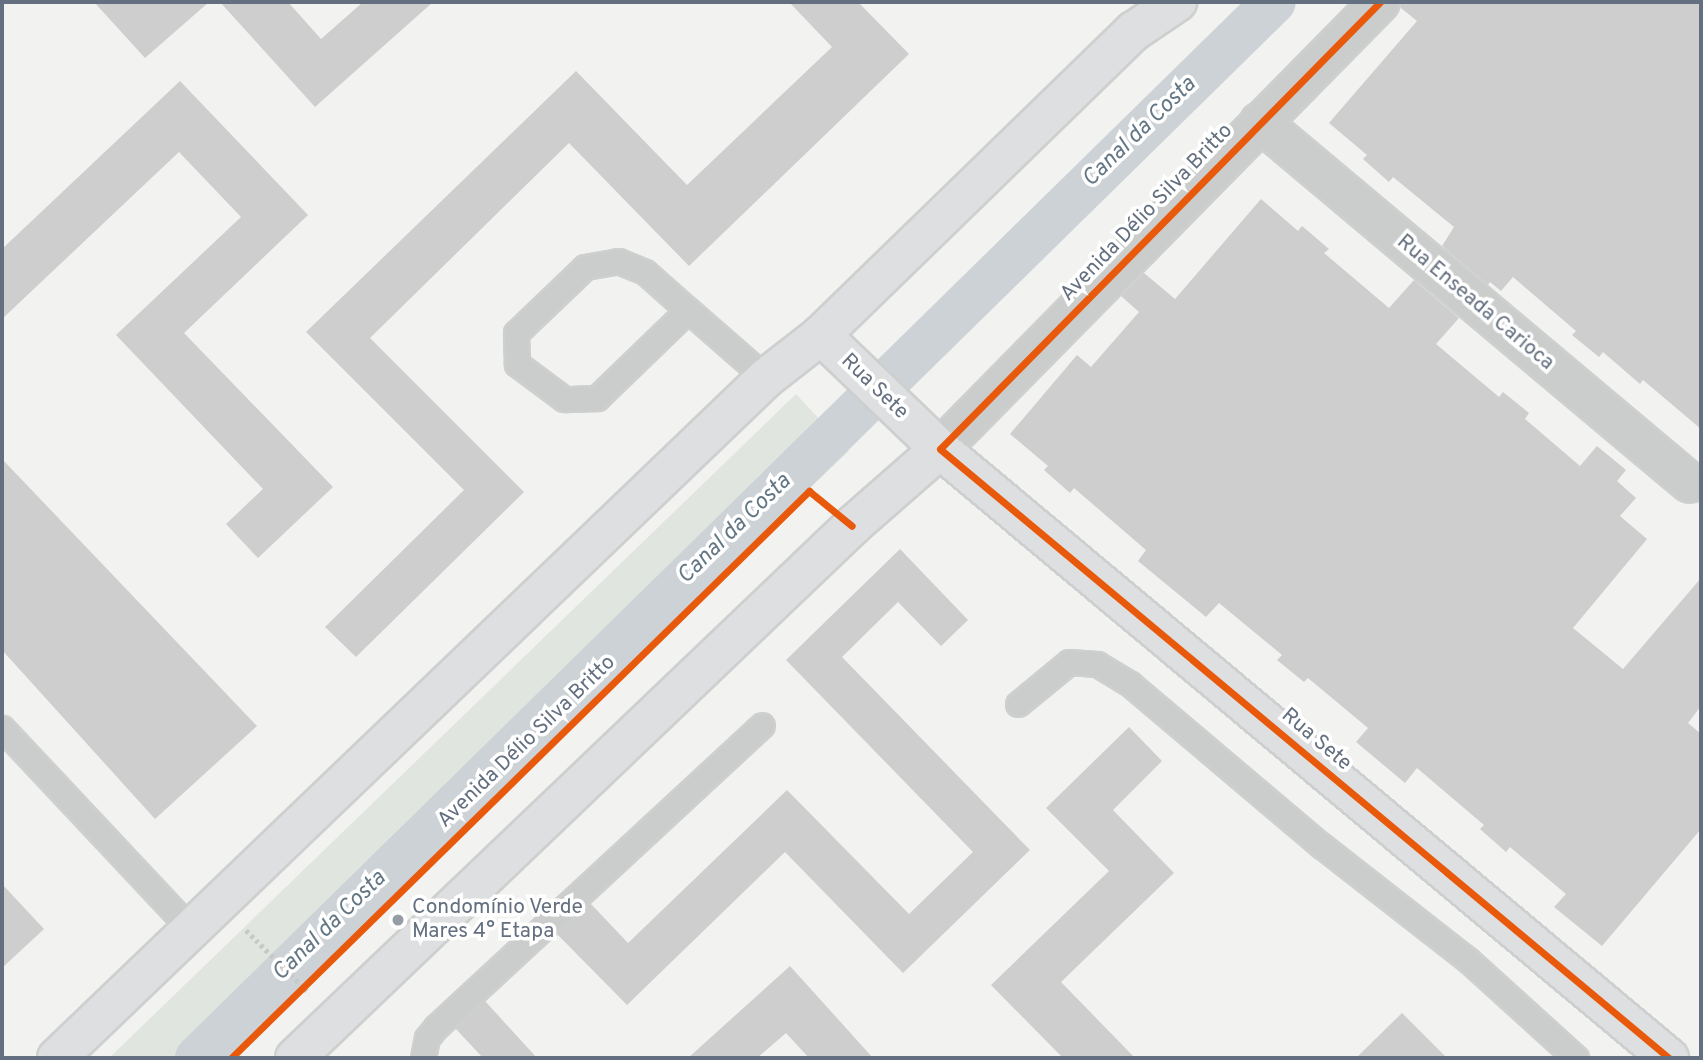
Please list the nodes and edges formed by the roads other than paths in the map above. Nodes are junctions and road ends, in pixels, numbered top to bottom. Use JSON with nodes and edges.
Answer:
{"nodes":[{"id":1,"x":1177,"y":2,"type":"edge"},
{"id":2,"x":1380,"y":2,"type":"edge"},
{"id":3,"x":1260,"y":122,"type":"junction"},
{"id":4,"x":688,"y":310,"type":"junction"},
{"id":5,"x":821,"y":335,"type":"junction"},
{"id":6,"x":766,"y":378,"type":"junction"},
{"id":7,"x":940,"y":449,"type":"junction"},
{"id":8,"x":1690,"y":483,"type":"dead end"},
{"id":9,"x":1018,"y":704,"type":"dead end"},
{"id":10,"x":762,"y":726,"type":"dead end"},
{"id":11,"x":2,"y":728,"type":"edge"},
{"id":12,"x":192,"y":930,"type":"junction"},
{"id":13,"x":57,"y":1058,"type":"edge"},
{"id":14,"x":295,"y":1058,"type":"edge"},
{"id":15,"x":423,"y":1058,"type":"edge"},
{"id":16,"x":1576,"y":1058,"type":"edge"},
{"id":17,"x":1670,"y":1058,"type":"edge"}],
"edges":[{"from":1,"to":5,"type":"main road"},
{"from":2,"to":3,"type":"street","name":"Avenida Délio Silva Britto"},
{"from":3,"to":7,"type":"street","name":"Avenida Délio Silva Britto"},
{"from":3,"to":8,"type":"street","name":"Rua Enseada Carioca"},
{"from":4,"to":4,"type":"lane"},
{"from":4,"to":6,"type":"lane"},
{"from":5,"to":6,"type":"main road"},
{"from":5,"to":7,"type":"main road","name":"Rua Sete"},
{"from":6,"to":12,"type":"main road"},
{"from":7,"to":14,"type":"main road","name":"Avenida Délio Silva Britto"},
{"from":7,"to":17,"type":"main road","name":"Rua Sete"},
{"from":9,"to":16,"type":"lane"},
{"from":10,"to":15,"type":"lane"},
{"from":11,"to":12,"type":"lane"},
{"from":12,"to":13,"type":"main road"}]}
